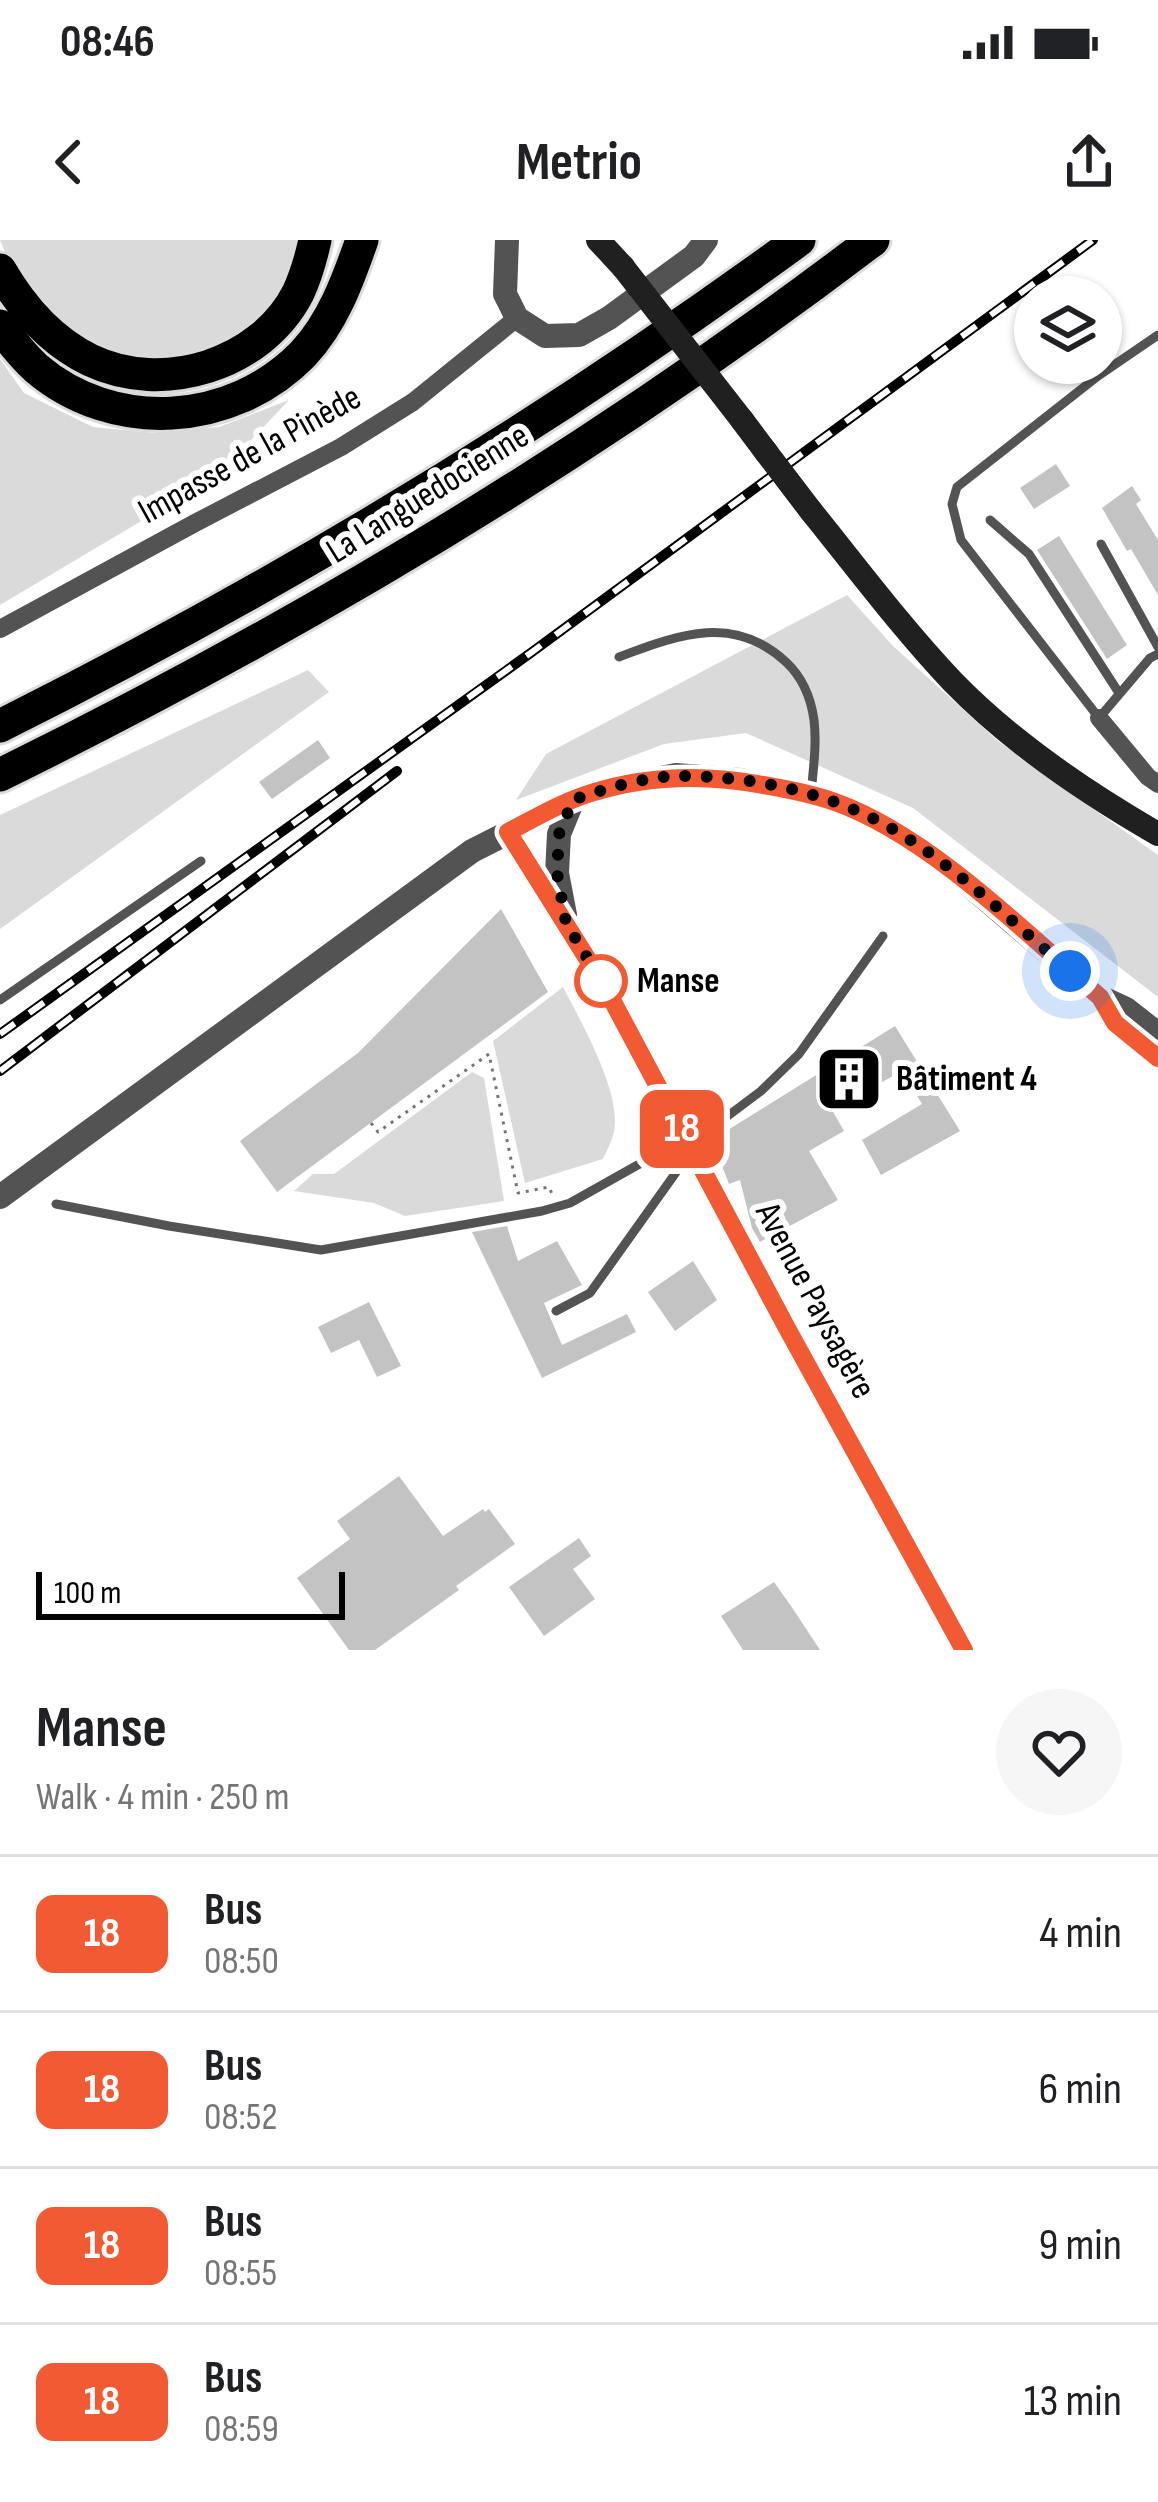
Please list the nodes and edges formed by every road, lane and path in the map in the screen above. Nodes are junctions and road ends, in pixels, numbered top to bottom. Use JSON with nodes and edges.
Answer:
{"nodes":[{"id":1,"x":315,"y":240,"type":"edge"},
{"id":2,"x":362,"y":240,"type":"edge"},
{"id":3,"x":506,"y":240,"type":"edge"},
{"id":4,"x":598,"y":240,"type":"edge"},
{"id":5,"x":706,"y":240,"type":"edge"},
{"id":6,"x":800,"y":240,"type":"edge"},
{"id":7,"x":873,"y":240,"type":"edge"},
{"id":8,"x":0,"y":270,"type":"edge"},
{"id":9,"x":517,"y":318,"type":"junction"},
{"id":10,"x":0,"y":326,"type":"edge"},
{"id":11,"x":1158,"y":335,"type":"edge"},
{"id":12,"x":990,"y":520,"type":"dead end"},
{"id":13,"x":1101,"y":544,"type":"dead end"},
{"id":14,"x":0,"y":629,"type":"edge"},
{"id":15,"x":1158,"y":651,"type":"edge"},
{"id":16,"x":619,"y":656,"type":"dead end"},
{"id":17,"x":1120,"y":693,"type":"junction"},
{"id":18,"x":1099,"y":718,"type":"junction"},
{"id":19,"x":0,"y":726,"type":"edge"},
{"id":20,"x":0,"y":775,"type":"edge"},
{"id":21,"x":1158,"y":784,"type":"edge"},
{"id":22,"x":812,"y":795,"type":"junction"},
{"id":23,"x":573,"y":800,"type":"junction"},
{"id":24,"x":508,"y":832,"type":"junction"},
{"id":25,"x":1158,"y":834,"type":"edge"},
{"id":26,"x":201,"y":861,"type":"dead end"},
{"id":27,"x":566,"y":923,"type":"junction"},
{"id":28,"x":883,"y":936,"type":"dead end"},
{"id":29,"x":1100,"y":997,"type":"junction"},
{"id":30,"x":0,"y":1000,"type":"edge"},
{"id":31,"x":1158,"y":1034,"type":"edge"},
{"id":32,"x":1158,"y":1058,"type":"edge"},
{"id":33,"x":371,"y":1123,"type":"dead end"},
{"id":34,"x":686,"y":1147,"type":"junction"},
{"id":35,"x":0,"y":1197,"type":"edge"},
{"id":36,"x":56,"y":1204,"type":"dead end"},
{"id":37,"x":557,"y":1206,"type":"junction"},
{"id":38,"x":556,"y":1311,"type":"dead end"},
{"id":39,"x":964,"y":1650,"type":"edge"}],
"edges":[{"from":1,"to":8,"type":"highway"},
{"from":2,"to":10,"type":"highway"},
{"from":3,"to":9,"type":"street"},
{"from":4,"to":25,"type":"main road","bridge":true},
{"from":5,"to":9,"type":"street"},
{"from":6,"to":19,"type":"highway","name":"La Languedocienne"},
{"from":7,"to":20,"type":"highway","name":"La Languedocienne"},
{"from":9,"to":14,"type":"street","name":"Impasse de la Pinède"},
{"from":11,"to":18,"type":"lane"},
{"from":12,"to":17,"type":"lane"},
{"from":13,"to":15,"type":"lane"},
{"from":15,"to":17,"type":"lane"},
{"from":16,"to":22,"type":"lane"},
{"from":17,"to":18,"type":"lane"},
{"from":18,"to":21,"type":"street"},
{"from":22,"to":23,"type":"street"},
{"from":22,"to":29,"type":"street"},
{"from":23,"to":24,"type":"street"},
{"from":23,"to":27,"type":"street","name":"Avenue Paysagère"},
{"from":24,"to":27,"type":"street","name":"Avenue Paysagère"},
{"from":24,"to":35,"type":"street"},
{"from":26,"to":30,"type":"lane"},
{"from":27,"to":34,"type":"street","name":"Avenue Paysagère"},
{"from":28,"to":34,"type":"lane"},
{"from":29,"to":31,"type":"street"},
{"from":29,"to":32,"type":"street"},
{"from":33,"to":37,"type":"path"},
{"from":34,"to":37,"type":"lane"},
{"from":34,"to":38,"type":"lane"},
{"from":34,"to":39,"type":"street","name":"Avenue Paysagère"},
{"from":36,"to":37,"type":"lane"}]}
